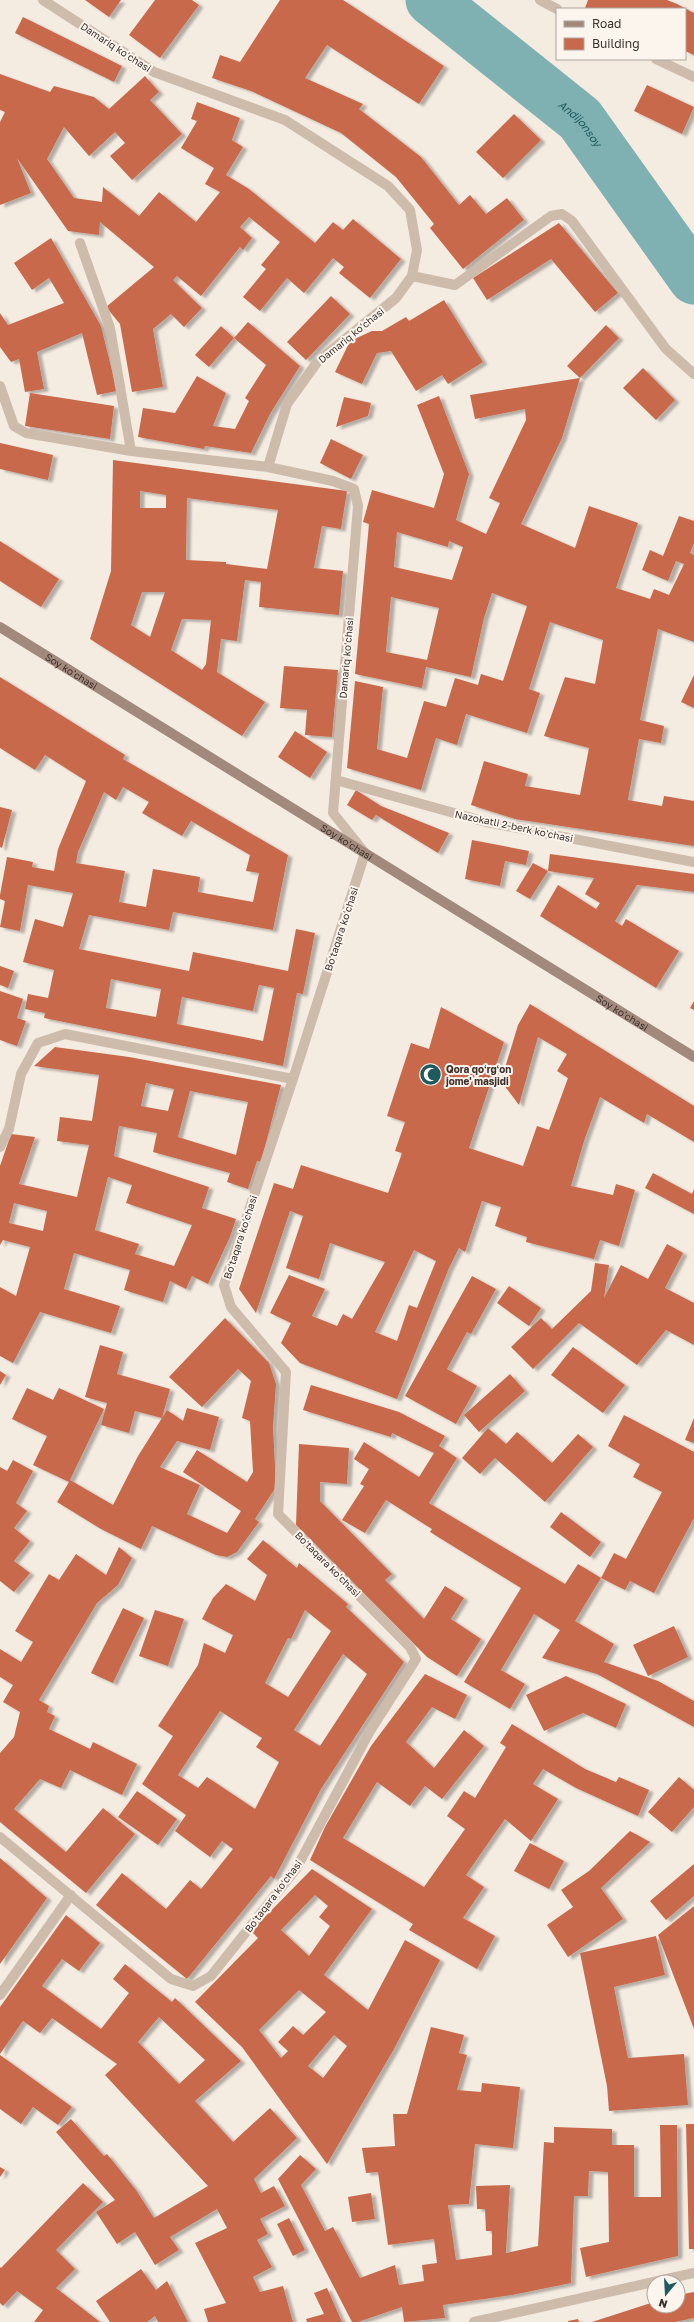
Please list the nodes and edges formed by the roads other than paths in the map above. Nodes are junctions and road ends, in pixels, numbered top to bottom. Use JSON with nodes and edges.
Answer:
{"nodes":[{"id":1,"x":43,"y":0,"type":"edge"},
{"id":2,"x":540,"y":0,"type":"edge"},
{"id":3,"x":556,"y":8,"type":"edge"},
{"id":4,"x":658,"y":60,"type":"edge"},
{"id":5,"x":694,"y":77,"type":"edge"},
{"id":6,"x":80,"y":243,"type":"dead end"},
{"id":7,"x":412,"y":276,"type":"junction"},
{"id":8,"x":694,"y":374,"type":"edge"},
{"id":9,"x":0,"y":386,"type":"edge"},
{"id":10,"x":131,"y":451,"type":"junction"},
{"id":11,"x":268,"y":467,"type":"junction"},
{"id":12,"x":0,"y":627,"type":"edge"},
{"id":13,"x":336,"y":780,"type":"junction"},
{"id":14,"x":365,"y":854,"type":"junction"},
{"id":15,"x":694,"y":862,"type":"edge"},
{"id":16,"x":694,"y":1056,"type":"edge"},
{"id":17,"x":293,"y":1079,"type":"junction"},
{"id":18,"x":0,"y":1147,"type":"edge"},
{"id":19,"x":0,"y":1836,"type":"edge"},
{"id":20,"x":71,"y":1895,"type":"junction"},
{"id":21,"x":0,"y":1995,"type":"edge"},
{"id":22,"x":694,"y":2273,"type":"edge"},
{"id":23,"x":474,"y":2322,"type":"edge"}],
"edges":[{"from":1,"to":7,"type":"street","name":"Damariq koʻchasi"},
{"from":2,"to":3,"type":"street"},
{"from":4,"to":5,"type":"street"},
{"from":6,"to":10,"type":"street"},
{"from":7,"to":8,"type":"street"},
{"from":7,"to":11,"type":"street","name":"Damariq koʻchasi"},
{"from":9,"to":10,"type":"street"},
{"from":10,"to":11,"type":"street"},
{"from":11,"to":13,"type":"street","name":"Damariq koʻchasi"},
{"from":12,"to":14,"type":"main road","name":"Soy ko'chasi"},
{"from":13,"to":14,"type":"street","name":"Damariq koʻchasi"},
{"from":13,"to":15,"type":"street","name":"Nazokatli 2-berk koʻchasi"},
{"from":14,"to":16,"type":"main road","name":"Soy ko'chasi"},
{"from":14,"to":17,"type":"street","name":"Boʻtaqara koʻchasi"},
{"from":17,"to":18,"type":"street"},
{"from":17,"to":20,"type":"street","name":"Boʻtaqara koʻchasi"},
{"from":19,"to":20,"type":"street","name":"Boʻtaqara koʻchasi"},
{"from":20,"to":21,"type":"street"},
{"from":22,"to":23,"type":"street"}]}
